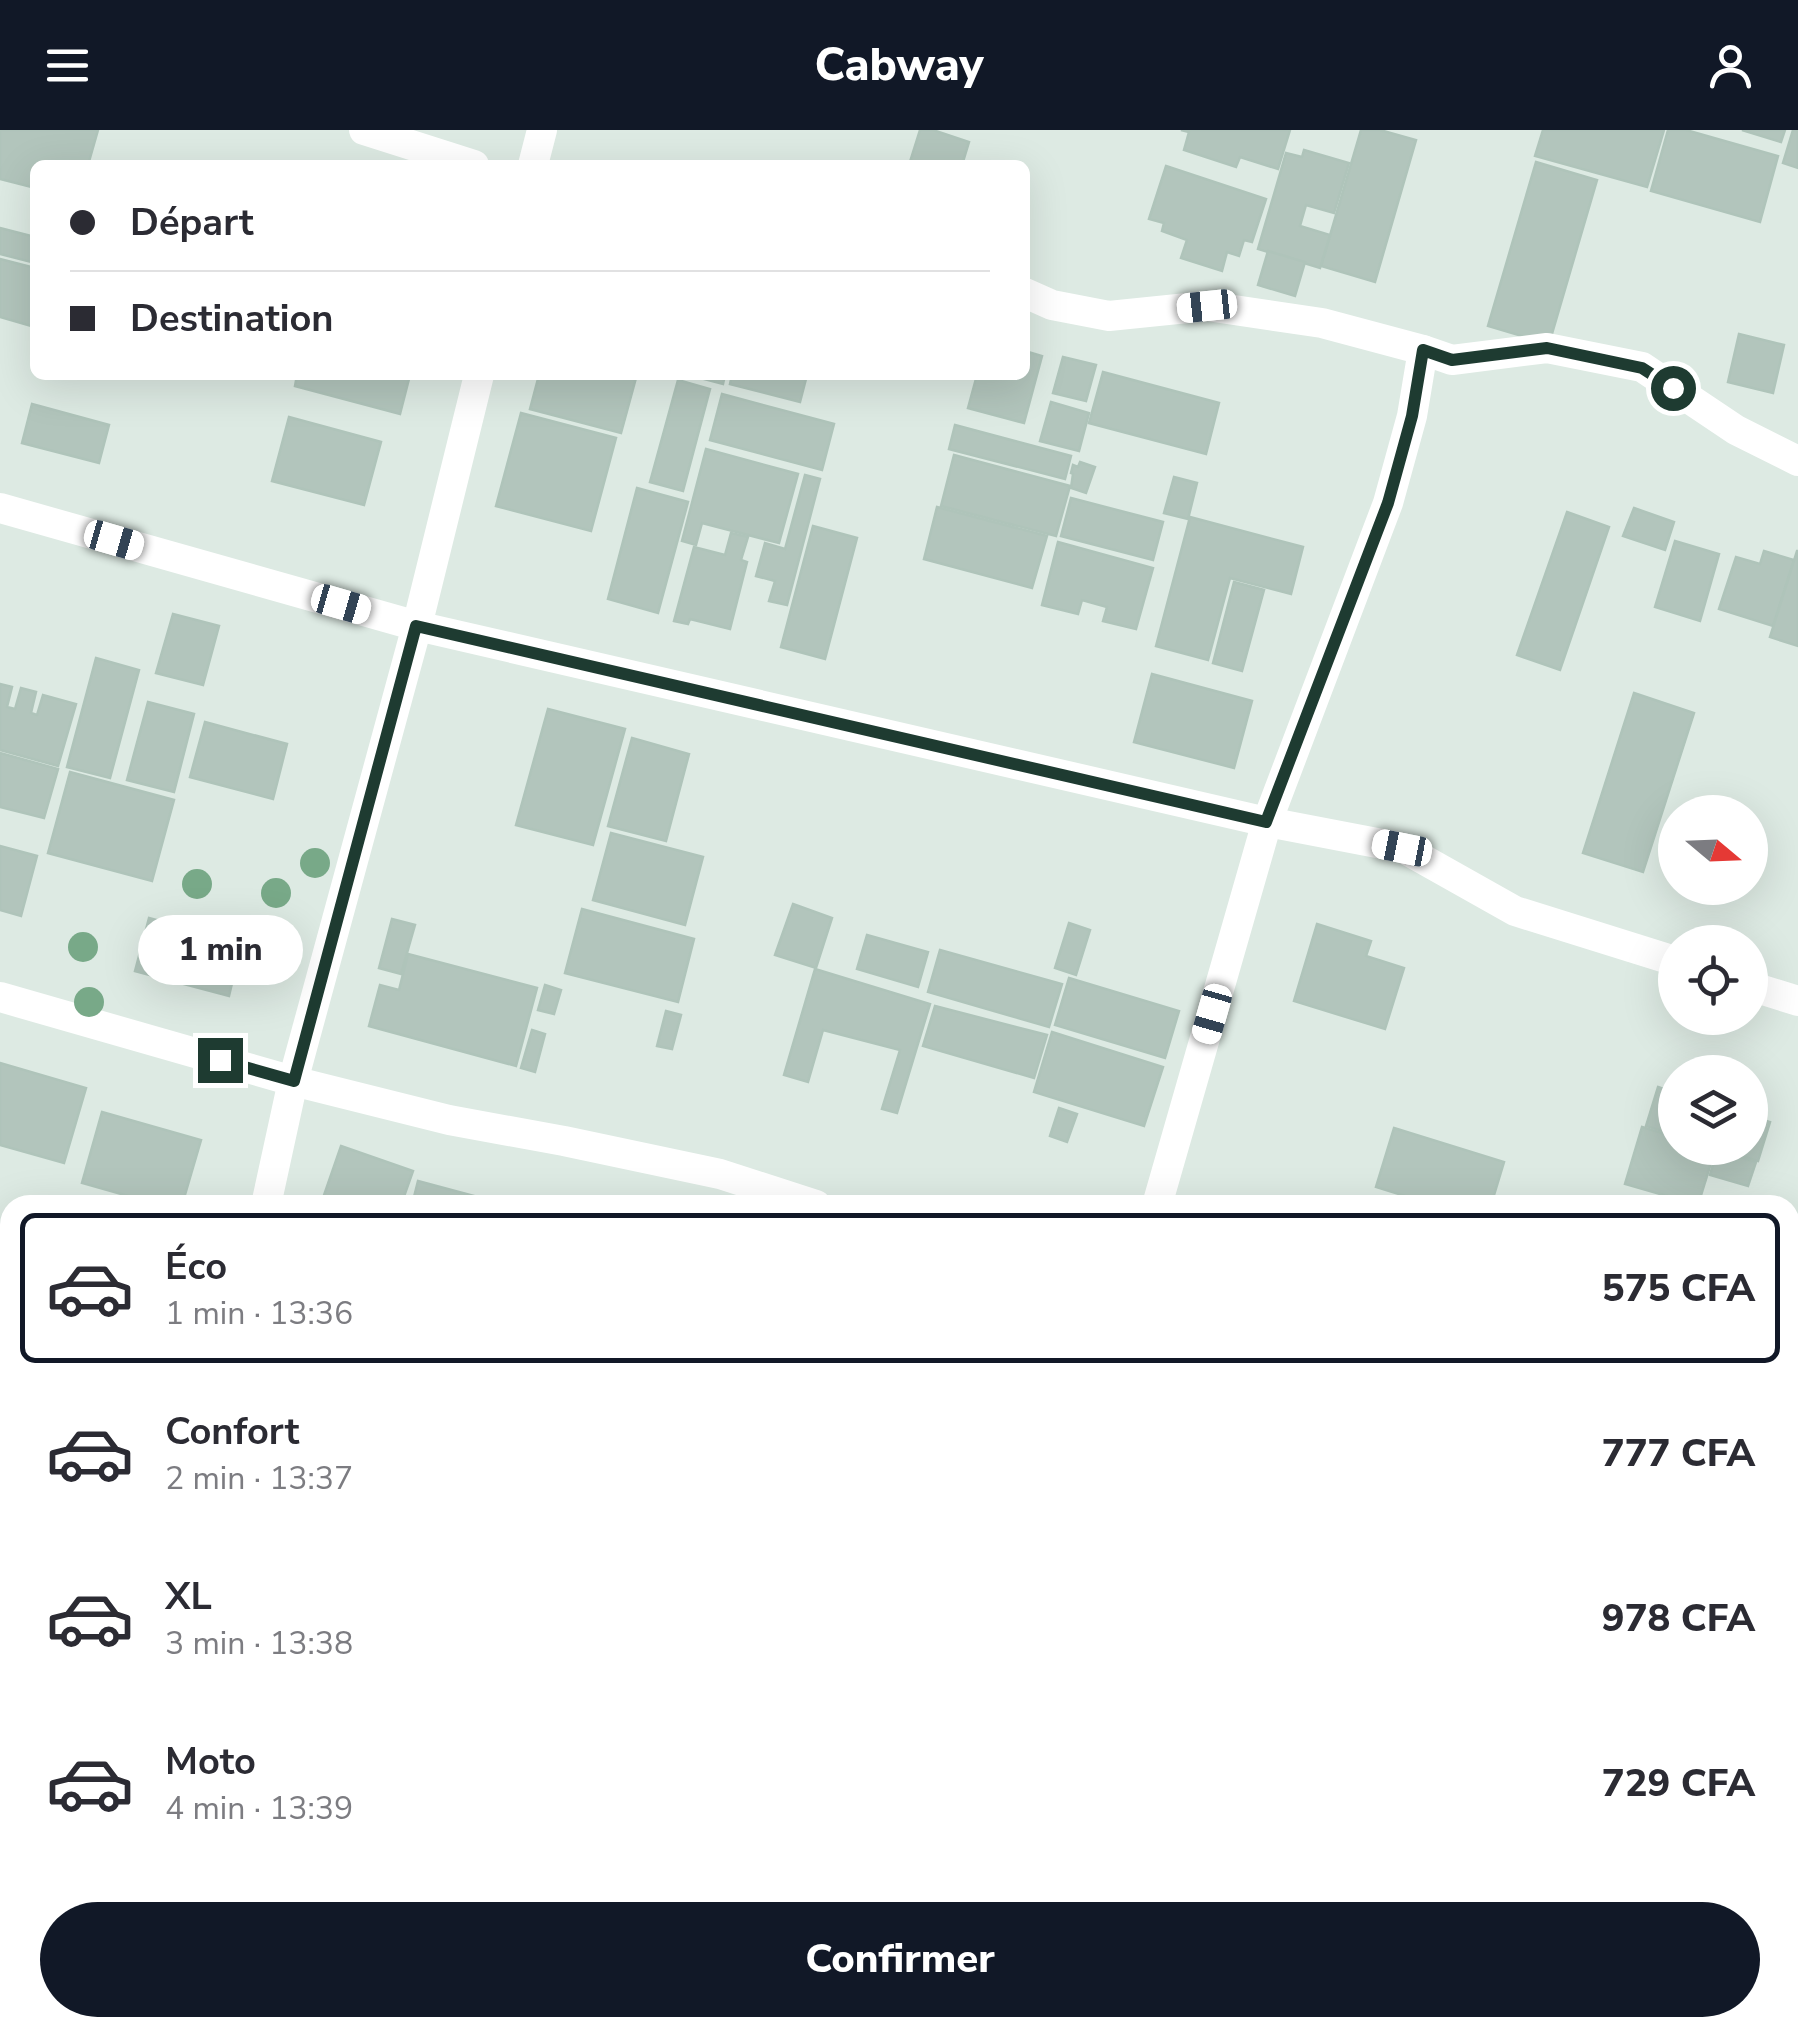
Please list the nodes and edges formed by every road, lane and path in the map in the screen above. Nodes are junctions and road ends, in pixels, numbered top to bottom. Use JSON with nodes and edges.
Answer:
{"nodes":[{"id":1,"x":364,"y":130,"type":"edge"},
{"id":2,"x":542,"y":130,"type":"edge"},
{"id":3,"x":458,"y":160,"type":"edge"},
{"id":4,"x":533,"y":160,"type":"edge"},
{"id":5,"x":1030,"y":295,"type":"edge"},
{"id":6,"x":1423,"y":350,"type":"junction"},
{"id":7,"x":479,"y":380,"type":"edge"},
{"id":8,"x":1798,"y":461,"type":"edge"},
{"id":9,"x":0,"y":508,"type":"edge"},
{"id":10,"x":416,"y":626,"type":"junction"},
{"id":11,"x":1266,"y":822,"type":"junction"},
{"id":12,"x":1658,"y":956,"type":"edge"},
{"id":13,"x":1768,"y":992,"type":"edge"},
{"id":14,"x":0,"y":997,"type":"edge"},
{"id":15,"x":1798,"y":1001,"type":"edge"},
{"id":16,"x":294,"y":1081,"type":"junction"},
{"id":17,"x":268,"y":1195,"type":"edge"},
{"id":18,"x":785,"y":1195,"type":"edge"},
{"id":19,"x":1159,"y":1195,"type":"edge"}],
"edges":[{"from":1,"to":3,"type":"street"},
{"from":2,"to":4,"type":"street"},
{"from":5,"to":6,"type":"street"},
{"from":6,"to":8,"type":"street"},
{"from":6,"to":11,"type":"street"},
{"from":7,"to":10,"type":"street"},
{"from":9,"to":10,"type":"street"},
{"from":10,"to":11,"type":"street"},
{"from":10,"to":16,"type":"street"},
{"from":11,"to":12,"type":"street"},
{"from":11,"to":19,"type":"street"},
{"from":13,"to":15,"type":"street"},
{"from":14,"to":16,"type":"street"},
{"from":16,"to":17,"type":"street"},
{"from":16,"to":18,"type":"street"}]}
